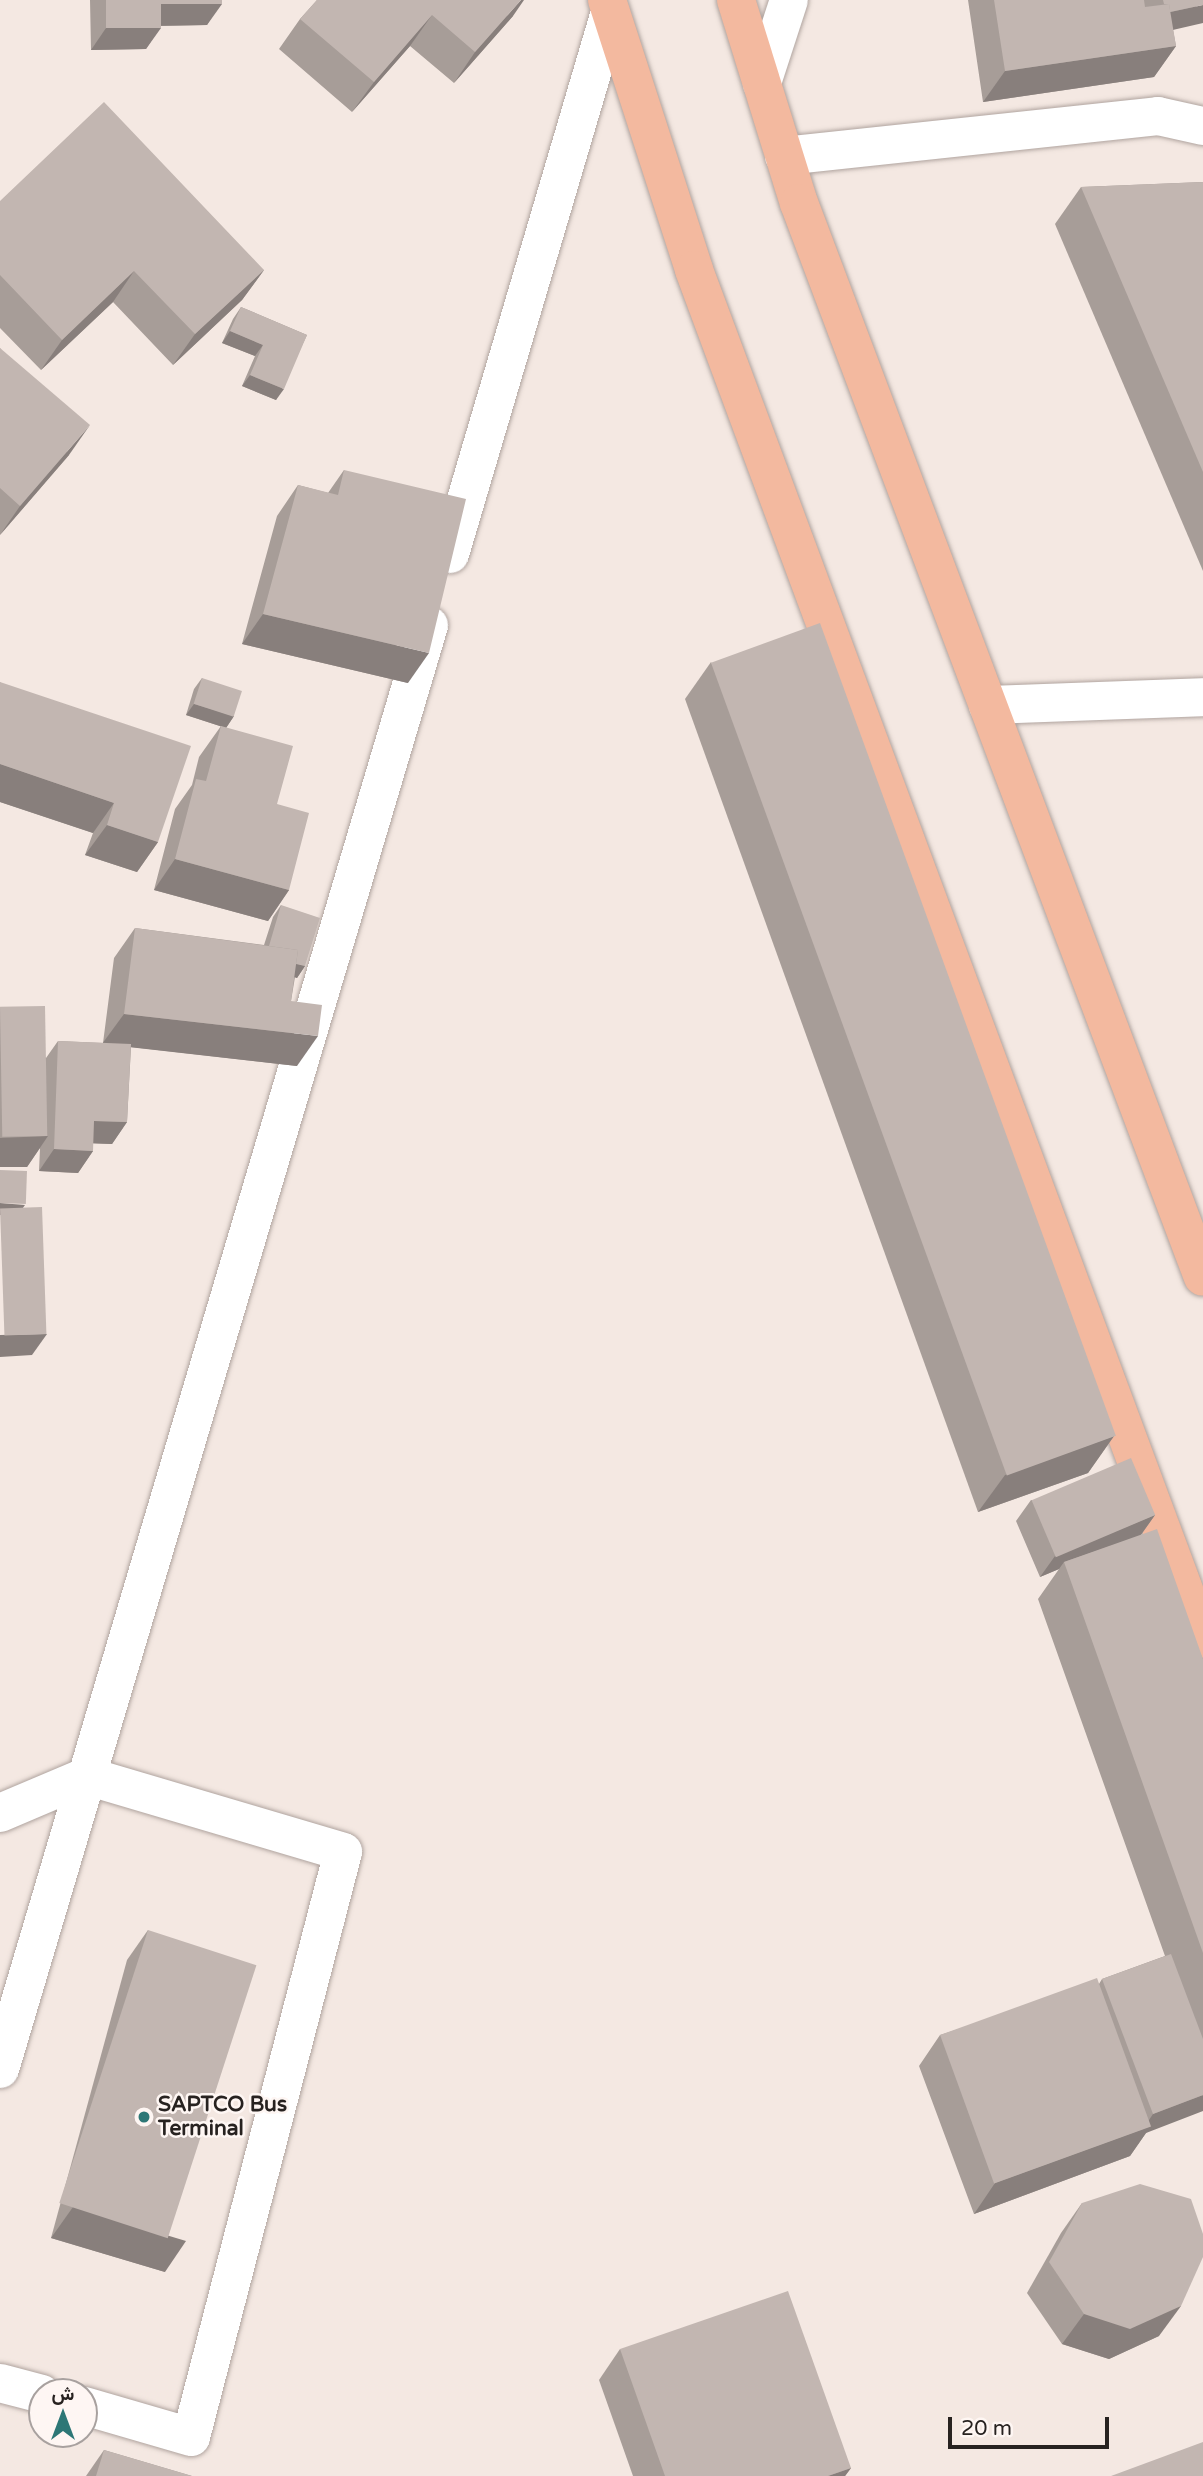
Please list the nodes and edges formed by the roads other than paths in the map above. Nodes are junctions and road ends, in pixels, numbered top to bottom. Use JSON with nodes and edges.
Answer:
{"nodes":[{"id":1,"x":736,"y":0,"type":"edge"},
{"id":2,"x":789,"y":0,"type":"edge"},
{"id":3,"x":609,"y":6,"type":"edge"},
{"id":4,"x":762,"y":83,"type":"junction"},
{"id":5,"x":1203,"y":125,"type":"edge"},
{"id":6,"x":784,"y":156,"type":"junction"},
{"id":7,"x":1203,"y":697,"type":"edge"},
{"id":8,"x":988,"y":705,"type":"junction"},
{"id":9,"x":1203,"y":1277,"type":"edge"},
{"id":10,"x":1203,"y":1641,"type":"edge"},
{"id":11,"x":87,"y":1776,"type":"junction"},
{"id":12,"x":0,"y":1813,"type":"edge"},
{"id":13,"x":0,"y":2070,"type":"edge"},
{"id":14,"x":0,"y":2383,"type":"edge"},
{"id":15,"x":28,"y":2391,"type":"edge"},
{"id":16,"x":98,"y":2410,"type":"edge"}],
"edges":[{"from":1,"to":4,"type":"main road"},
{"from":2,"to":4,"type":"street"},
{"from":3,"to":10,"type":"main road"},
{"from":3,"to":11,"type":"street"},
{"from":4,"to":6,"type":"main road"},
{"from":5,"to":6,"type":"street"},
{"from":6,"to":8,"type":"main road"},
{"from":7,"to":8,"type":"street"},
{"from":8,"to":9,"type":"main road"},
{"from":11,"to":12,"type":"street"},
{"from":11,"to":13,"type":"street"},
{"from":11,"to":16,"type":"street"},
{"from":14,"to":15,"type":"street"}]}
